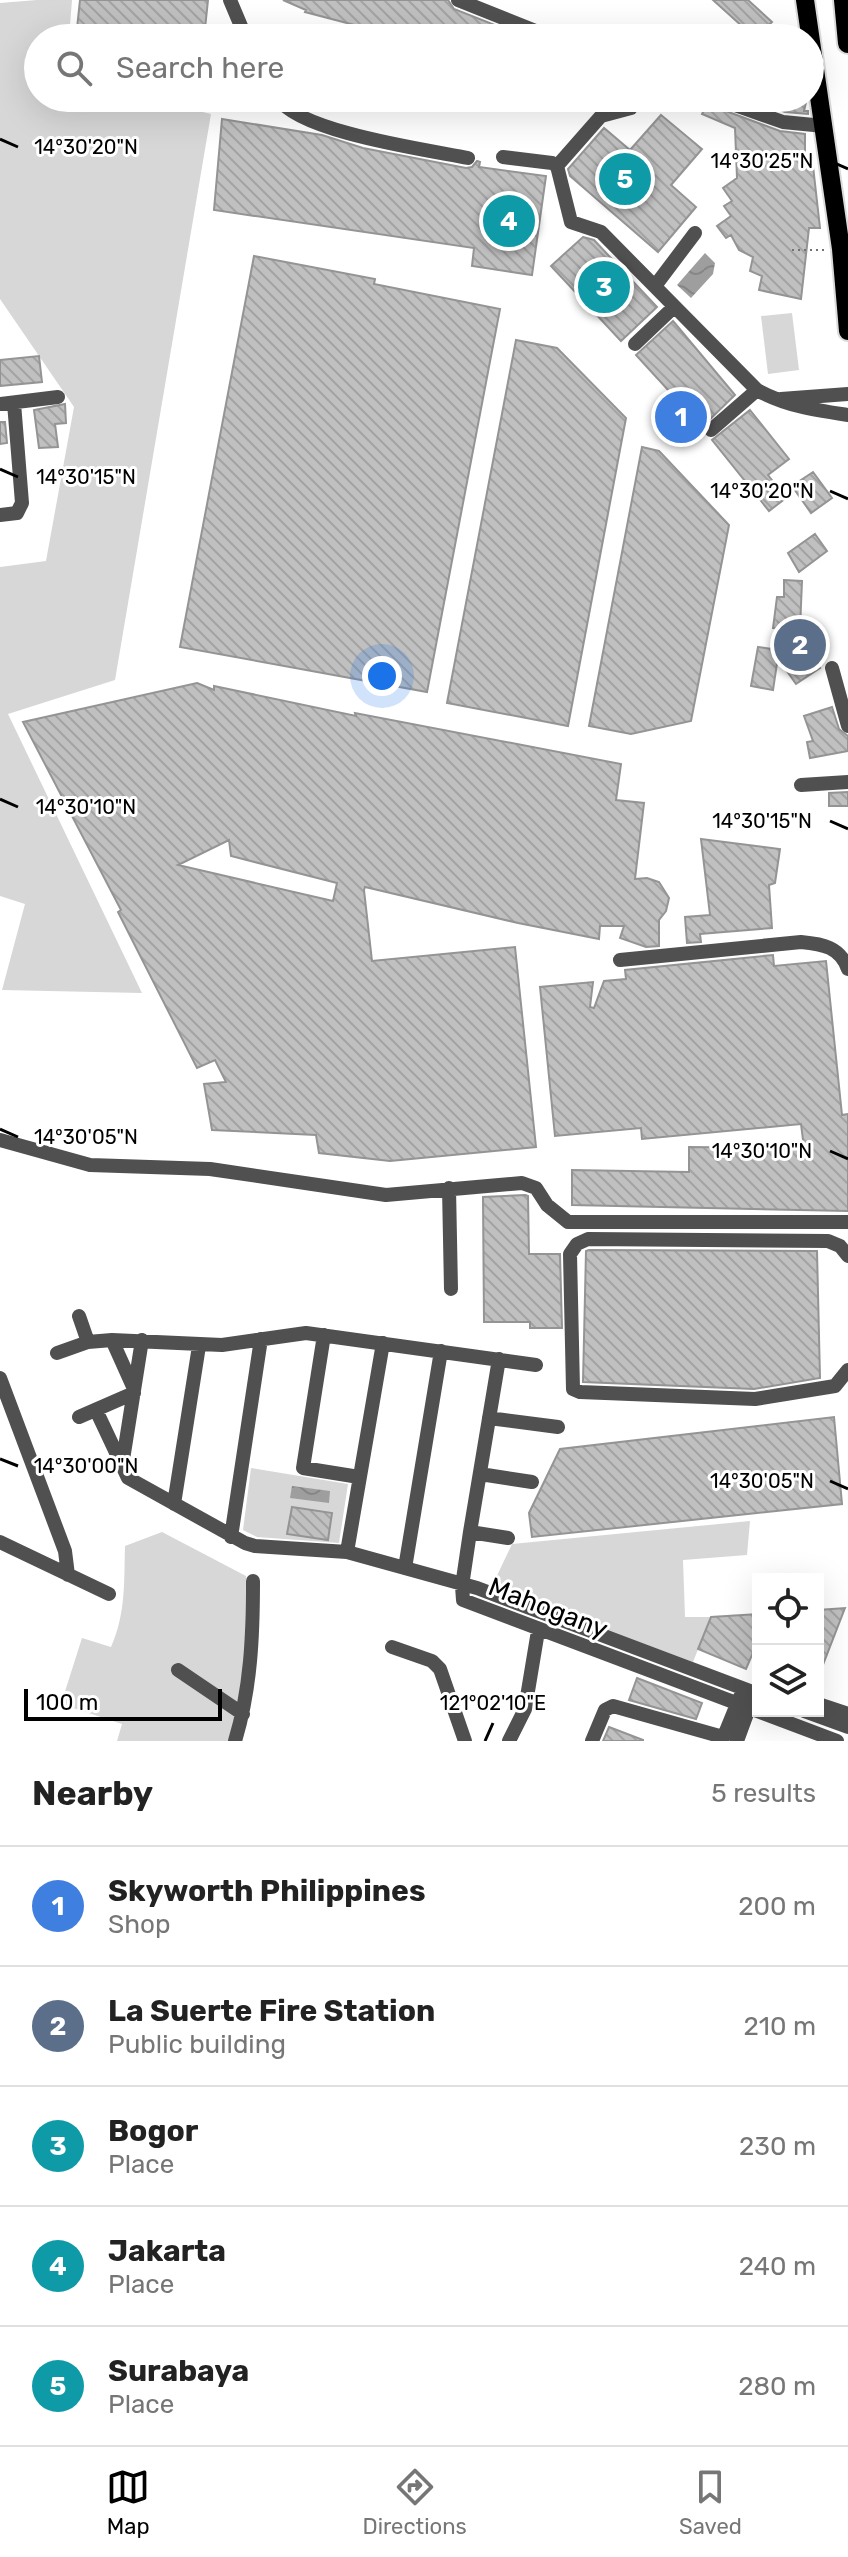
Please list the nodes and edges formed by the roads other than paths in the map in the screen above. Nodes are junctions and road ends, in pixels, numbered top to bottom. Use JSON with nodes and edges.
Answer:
{"nodes":[{"id":1,"x":230,"y":0,"type":"edge"},
{"id":2,"x":458,"y":0,"type":"edge"},
{"id":3,"x":805,"y":0,"type":"edge"},
{"id":4,"x":844,"y":0,"type":"edge"},
{"id":5,"x":240,"y":24,"type":"edge"},
{"id":6,"x":518,"y":24,"type":"edge"},
{"id":7,"x":809,"y":24,"type":"edge"},
{"id":8,"x":848,"y":43,"type":"edge"},
{"id":9,"x":293,"y":112,"type":"edge"},
{"id":10,"x":616,"y":112,"type":"edge"},
{"id":11,"x":755,"y":112,"type":"edge"},
{"id":12,"x":822,"y":112,"type":"edge"},
{"id":13,"x":824,"y":126,"type":"junction"},
{"id":14,"x":503,"y":157,"type":"dead end"},
{"id":15,"x":468,"y":158,"type":"dead end"},
{"id":16,"x":557,"y":166,"type":"junction"},
{"id":17,"x":695,"y":233,"type":"dead end"},
{"id":18,"x":655,"y":286,"type":"junction"},
{"id":19,"x":674,"y":307,"type":"junction"},
{"id":20,"x":848,"y":331,"type":"edge"},
{"id":21,"x":635,"y":344,"type":"dead end"},
{"id":22,"x":757,"y":390,"type":"junction"},
{"id":23,"x":848,"y":394,"type":"edge"},
{"id":24,"x":58,"y":397,"type":"dead end"},
{"id":25,"x":773,"y":399,"type":"junction"},
{"id":26,"x":7,"y":404,"type":"edge"},
{"id":27,"x":848,"y":415,"type":"edge"},
{"id":28,"x":711,"y":430,"type":"dead end"},
{"id":29,"x":0,"y":515,"type":"edge"},
{"id":30,"x":832,"y":668,"type":"dead end"},
{"id":31,"x":843,"y":695,"type":"edge"},
{"id":32,"x":848,"y":726,"type":"edge"},
{"id":33,"x":848,"y":782,"type":"edge"},
{"id":34,"x":801,"y":785,"type":"dead end"},
{"id":35,"x":620,"y":960,"type":"dead end"},
{"id":36,"x":848,"y":969,"type":"edge"},
{"id":37,"x":0,"y":1140,"type":"edge"},
{"id":38,"x":449,"y":1188,"type":"junction"},
{"id":39,"x":848,"y":1222,"type":"edge"},
{"id":40,"x":848,"y":1256,"type":"edge"},
{"id":41,"x":451,"y":1289,"type":"dead end"},
{"id":42,"x":79,"y":1316,"type":"dead end"},
{"id":43,"x":324,"y":1335,"type":"junction"},
{"id":44,"x":261,"y":1339,"type":"junction"},
{"id":45,"x":112,"y":1340,"type":"junction"},
{"id":46,"x":142,"y":1340,"type":"junction"},
{"id":47,"x":88,"y":1342,"type":"junction"},
{"id":48,"x":383,"y":1343,"type":"junction"},
{"id":49,"x":199,"y":1346,"type":"junction"},
{"id":50,"x":441,"y":1351,"type":"junction"},
{"id":51,"x":57,"y":1353,"type":"dead end"},
{"id":52,"x":499,"y":1359,"type":"junction"},
{"id":53,"x":536,"y":1365,"type":"dead end"},
{"id":54,"x":848,"y":1370,"type":"edge"},
{"id":55,"x":0,"y":1378,"type":"edge"},
{"id":56,"x":134,"y":1391,"type":"junction"},
{"id":57,"x":96,"y":1410,"type":"junction"},
{"id":58,"x":79,"y":1417,"type":"dead end"},
{"id":59,"x":489,"y":1418,"type":"junction"},
{"id":60,"x":558,"y":1427,"type":"dead end"},
{"id":61,"x":122,"y":1466,"type":"junction"},
{"id":62,"x":480,"y":1474,"type":"junction"},
{"id":63,"x":359,"y":1477,"type":"junction"},
{"id":64,"x":532,"y":1482,"type":"dead end"},
{"id":65,"x":174,"y":1504,"type":"junction"},
{"id":66,"x":470,"y":1532,"type":"junction"},
{"id":67,"x":231,"y":1537,"type":"junction"},
{"id":68,"x":508,"y":1538,"type":"dead end"},
{"id":69,"x":0,"y":1542,"type":"edge"},
{"id":70,"x":347,"y":1552,"type":"junction"},
{"id":71,"x":405,"y":1568,"type":"junction"},
{"id":72,"x":68,"y":1575,"type":"junction"},
{"id":73,"x":253,"y":1581,"type":"dead end"},
{"id":74,"x":462,"y":1586,"type":"junction"},
{"id":75,"x":109,"y":1594,"type":"dead end"},
{"id":76,"x":517,"y":1603,"type":"junction"},
{"id":77,"x":511,"y":1620,"type":"junction"},
{"id":78,"x":538,"y":1631,"type":"junction"},
{"id":79,"x":392,"y":1647,"type":"dead end"},
{"id":80,"x":178,"y":1670,"type":"dead end"},
{"id":81,"x":752,"y":1692,"type":"edge"},
{"id":82,"x":743,"y":1706,"type":"junction"},
{"id":83,"x":824,"y":1706,"type":"edge"},
{"id":84,"x":243,"y":1714,"type":"junction"},
{"id":85,"x":848,"y":1714,"type":"edge"},
{"id":86,"x":820,"y":1717,"type":"edge"},
{"id":87,"x":848,"y":1727,"type":"edge"},
{"id":88,"x":727,"y":1740,"type":"edge"},
{"id":89,"x":235,"y":1741,"type":"edge"},
{"id":90,"x":465,"y":1741,"type":"edge"},
{"id":91,"x":509,"y":1741,"type":"edge"},
{"id":92,"x":592,"y":1741,"type":"edge"},
{"id":93,"x":837,"y":1741,"type":"edge"}],
"edges":[{"from":1,"to":5,"type":"street"},
{"from":2,"to":6,"type":"street"},
{"from":3,"to":7,"type":"main road"},
{"from":4,"to":8,"type":"highway"},
{"from":9,"to":15,"type":"street"},
{"from":10,"to":16,"type":"street"},
{"from":11,"to":13,"type":"street"},
{"from":12,"to":13,"type":"main road"},
{"from":13,"to":20,"type":"main road"},
{"from":14,"to":16,"type":"street"},
{"from":16,"to":18,"type":"street"},
{"from":17,"to":18,"type":"street"},
{"from":18,"to":19,"type":"street"},
{"from":19,"to":21,"type":"street"},
{"from":19,"to":22,"type":"street"},
{"from":22,"to":25,"type":"street"},
{"from":22,"to":28,"type":"street"},
{"from":23,"to":25,"type":"street"},
{"from":24,"to":26,"type":"street"},
{"from":25,"to":27,"type":"street"},
{"from":26,"to":29,"type":"street"},
{"from":30,"to":31,"type":"street"},
{"from":31,"to":32,"type":"street"},
{"from":33,"to":34,"type":"street"},
{"from":35,"to":36,"type":"street"},
{"from":37,"to":38,"type":"street"},
{"from":38,"to":39,"type":"street"},
{"from":38,"to":41,"type":"street"},
{"from":40,"to":54,"type":"street"},
{"from":42,"to":47,"type":"street"},
{"from":43,"to":44,"type":"street"},
{"from":43,"to":48,"type":"street"},
{"from":43,"to":63,"type":"street"},
{"from":44,"to":49,"type":"street"},
{"from":44,"to":67,"type":"street"},
{"from":45,"to":46,"type":"street"},
{"from":45,"to":47,"type":"street"},
{"from":45,"to":56,"type":"street"},
{"from":46,"to":49,"type":"street"},
{"from":46,"to":56,"type":"street"},
{"from":47,"to":51,"type":"street"},
{"from":48,"to":50,"type":"street"},
{"from":48,"to":63,"type":"street"},
{"from":49,"to":65,"type":"street"},
{"from":50,"to":52,"type":"street"},
{"from":50,"to":71,"type":"street"},
{"from":52,"to":53,"type":"street"},
{"from":52,"to":59,"type":"street"},
{"from":55,"to":72,"type":"street"},
{"from":56,"to":57,"type":"street"},
{"from":56,"to":61,"type":"street"},
{"from":57,"to":58,"type":"street"},
{"from":57,"to":61,"type":"street"},
{"from":59,"to":60,"type":"street"},
{"from":59,"to":62,"type":"street"},
{"from":61,"to":65,"type":"street"},
{"from":62,"to":64,"type":"street"},
{"from":62,"to":66,"type":"street"},
{"from":63,"to":70,"type":"street"},
{"from":65,"to":67,"type":"street"},
{"from":66,"to":68,"type":"street"},
{"from":66,"to":74,"type":"street"},
{"from":67,"to":70,"type":"street"},
{"from":69,"to":72,"type":"street"},
{"from":70,"to":71,"type":"street"},
{"from":71,"to":74,"type":"street"},
{"from":72,"to":75,"type":"street"},
{"from":73,"to":84,"type":"street"},
{"from":74,"to":76,"type":"street","name":"Mahogany"},
{"from":74,"to":77,"type":"street","name":"Mahogany"},
{"from":76,"to":77,"type":"street"},
{"from":76,"to":81,"type":"street","name":"Mahogany"},
{"from":77,"to":78,"type":"street","name":"Mahogany"},
{"from":78,"to":82,"type":"street","name":"Mahogany"},
{"from":78,"to":91,"type":"street"},
{"from":79,"to":90,"type":"street"},
{"from":80,"to":84,"type":"street"},
{"from":81,"to":82,"type":"street"},
{"from":82,"to":88,"type":"street"},
{"from":82,"to":93,"type":"street","name":"Mahogany"},
{"from":83,"to":85,"type":"street"},
{"from":84,"to":89,"type":"street"},
{"from":86,"to":87,"type":"street"},
{"from":88,"to":92,"type":"street"}]}
